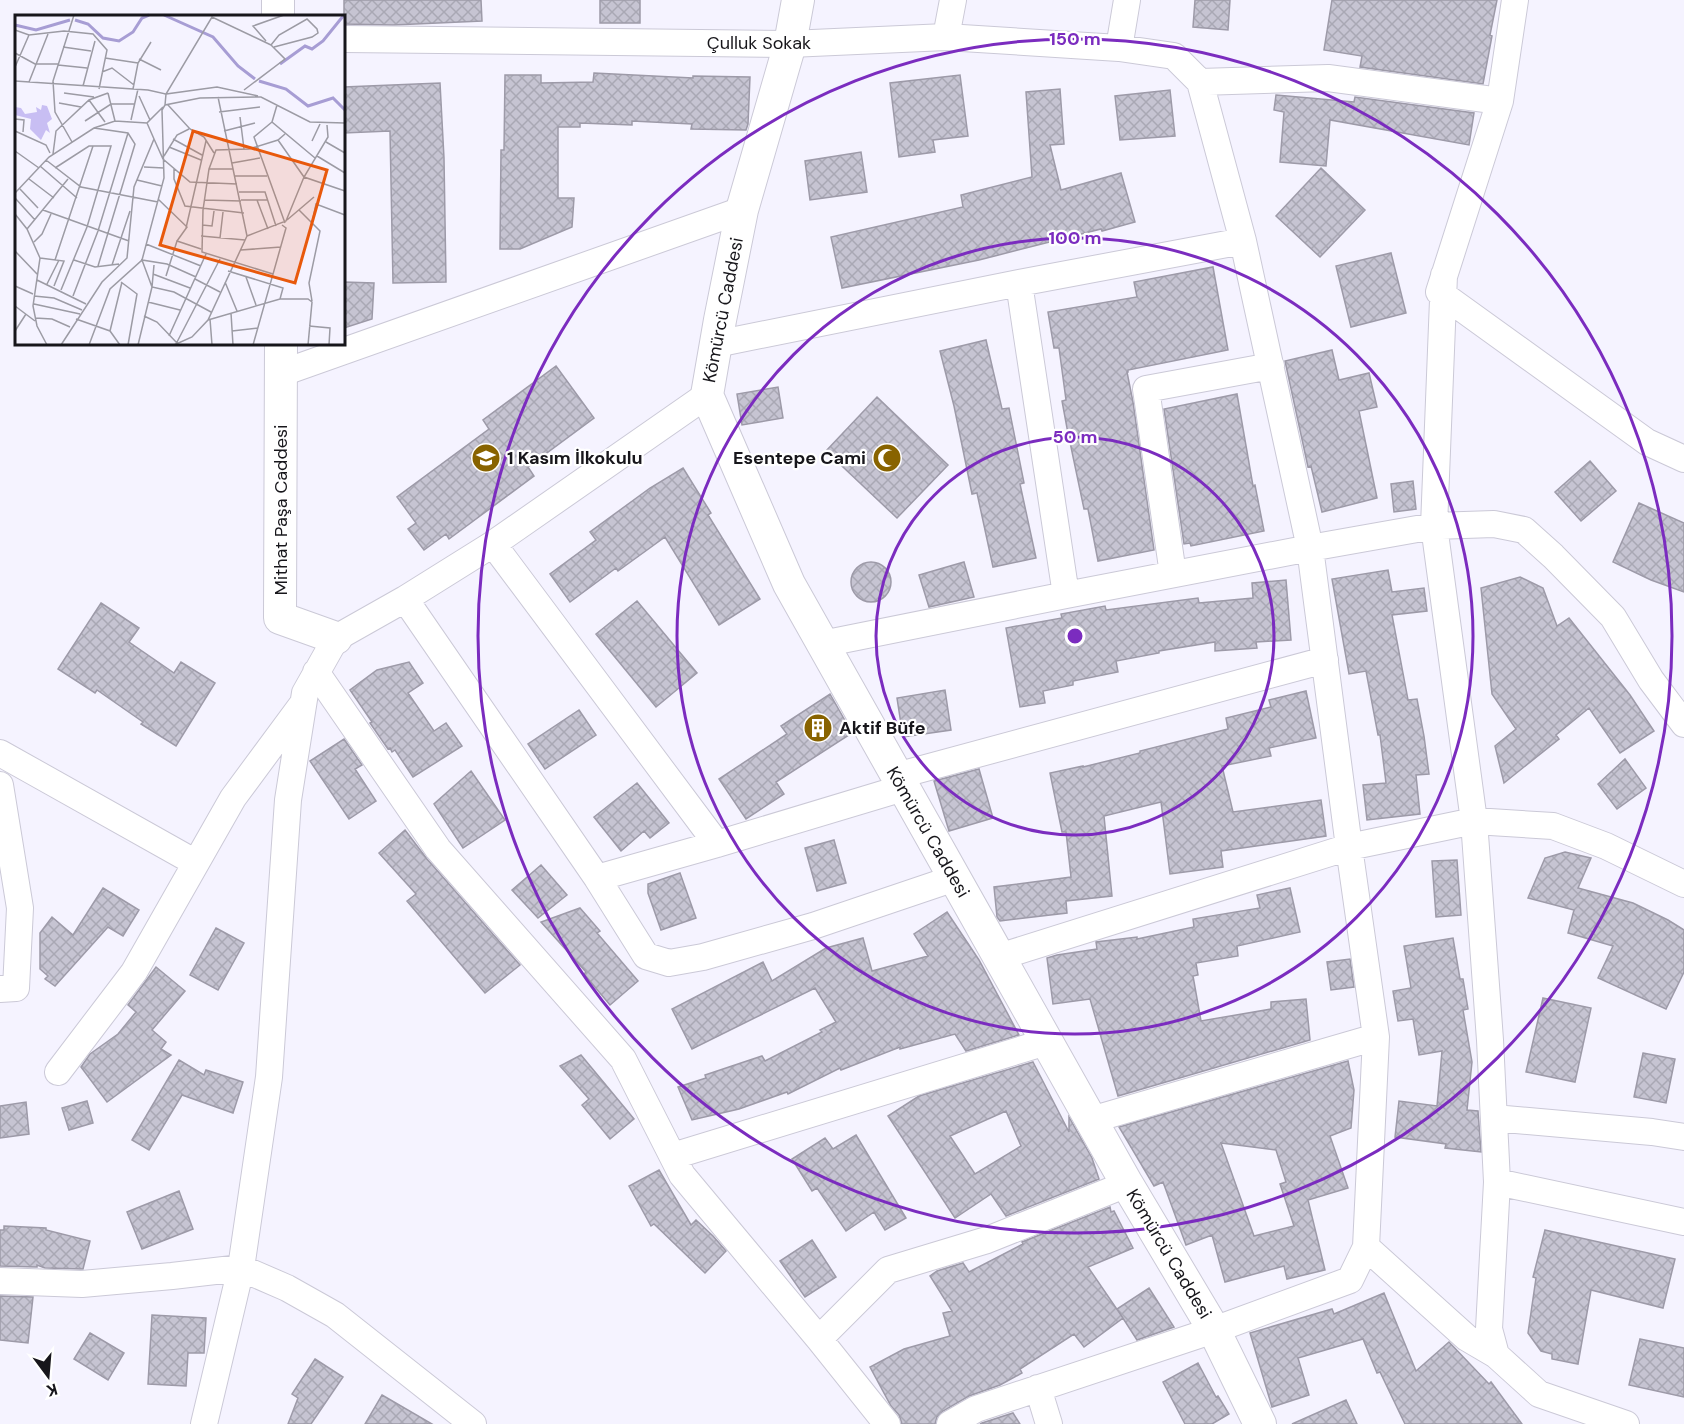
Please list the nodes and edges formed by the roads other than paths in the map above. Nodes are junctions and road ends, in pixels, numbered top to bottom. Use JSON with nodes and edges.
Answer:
{"nodes":[{"id":1,"x":798,"y":0,"type":"edge"},
{"id":2,"x":953,"y":0,"type":"edge"},
{"id":3,"x":1127,"y":0,"type":"edge"},
{"id":4,"x":1515,"y":0,"type":"edge"},
{"id":5,"x":946,"y":37,"type":"junction"},
{"id":6,"x":345,"y":39,"type":"edge"},
{"id":7,"x":790,"y":44,"type":"junction"},
{"id":8,"x":1119,"y":48,"type":"junction"},
{"id":9,"x":1200,"y":82,"type":"junction"},
{"id":10,"x":1500,"y":101,"type":"junction"},
{"id":11,"x":742,"y":210,"type":"junction"},
{"id":12,"x":1243,"y":240,"type":"junction"},
{"id":13,"x":1019,"y":283,"type":"junction"},
{"id":14,"x":1444,"y":285,"type":"junction"},
{"id":15,"x":345,"y":338,"type":"edge"},
{"id":16,"x":716,"y":344,"type":"junction"},
{"id":17,"x":322,"y":345,"type":"edge"},
{"id":18,"x":282,"y":358,"type":"edge"},
{"id":19,"x":1271,"y":366,"type":"junction"},
{"id":20,"x":708,"y":395,"type":"junction"},
{"id":21,"x":1684,"y":459,"type":"edge"},
{"id":22,"x":1434,"y":526,"type":"junction"},
{"id":23,"x":493,"y":544,"type":"junction"},
{"id":24,"x":1310,"y":549,"type":"junction"},
{"id":25,"x":1173,"y":574,"type":"junction"},
{"id":26,"x":1066,"y":595,"type":"junction"},
{"id":27,"x":405,"y":599,"type":"junction"},
{"id":28,"x":336,"y":638,"type":"junction"},
{"id":29,"x":822,"y":644,"type":"junction"},
{"id":30,"x":1325,"y":660,"type":"junction"},
{"id":31,"x":316,"y":672,"type":"junction"},
{"id":32,"x":303,"y":704,"type":"junction"},
{"id":33,"x":1684,"y":724,"type":"edge"},
{"id":34,"x":0,"y":753,"type":"edge"},
{"id":35,"x":900,"y":782,"type":"junction"},
{"id":36,"x":0,"y":785,"type":"edge"},
{"id":37,"x":1474,"y":821,"type":"junction"},
{"id":38,"x":717,"y":844,"type":"junction"},
{"id":39,"x":1349,"y":847,"type":"junction"},
{"id":40,"x":196,"y":863,"type":"junction"},
{"id":41,"x":597,"y":878,"type":"junction"},
{"id":42,"x":955,"y":878,"type":"junction"},
{"id":43,"x":1684,"y":884,"type":"edge"},
{"id":44,"x":999,"y":957,"type":"junction"},
{"id":45,"x":0,"y":989,"type":"edge"},
{"id":46,"x":1376,"y":1037,"type":"junction"},
{"id":47,"x":1046,"y":1042,"type":"junction"},
{"id":48,"x":58,"y":1072,"type":"dead end"},
{"id":49,"x":1494,"y":1118,"type":"junction"},
{"id":50,"x":1091,"y":1120,"type":"junction"},
{"id":51,"x":1684,"y":1137,"type":"edge"},
{"id":52,"x":673,"y":1155,"type":"junction"},
{"id":53,"x":1497,"y":1182,"type":"junction"},
{"id":54,"x":1127,"y":1184,"type":"junction"},
{"id":55,"x":1684,"y":1222,"type":"edge"},
{"id":56,"x":1366,"y":1247,"type":"junction"},
{"id":57,"x":241,"y":1268,"type":"junction"},
{"id":58,"x":0,"y":1281,"type":"edge"},
{"id":59,"x":1214,"y":1330,"type":"junction"},
{"id":60,"x":819,"y":1339,"type":"junction"},
{"id":61,"x":1496,"y":1355,"type":"junction"},
{"id":62,"x":1038,"y":1388,"type":"junction"},
{"id":63,"x":204,"y":1424,"type":"edge"},
{"id":64,"x":473,"y":1424,"type":"edge"},
{"id":65,"x":887,"y":1424,"type":"edge"},
{"id":66,"x":950,"y":1424,"type":"edge"},
{"id":67,"x":1048,"y":1424,"type":"edge"},
{"id":68,"x":1260,"y":1424,"type":"edge"},
{"id":69,"x":1626,"y":1424,"type":"edge"}],
"edges":[{"from":1,"to":7,"type":"street","name":"Kömürcü Caddesi"},
{"from":2,"to":5,"type":"street"},
{"from":3,"to":8,"type":"street"},
{"from":4,"to":10,"type":"street"},
{"from":5,"to":7,"type":"street","name":"Çulluk Sokak"},
{"from":5,"to":8,"type":"street","name":"Çulluk Sokak"},
{"from":6,"to":7,"type":"street","name":"Çulluk Sokak"},
{"from":7,"to":11,"type":"street","name":"Kömürcü Caddesi"},
{"from":8,"to":9,"type":"street","name":"Çulluk Sokak"},
{"from":9,"to":10,"type":"street"},
{"from":9,"to":12,"type":"street"},
{"from":10,"to":14,"type":"street"},
{"from":11,"to":15,"type":"street"},
{"from":11,"to":16,"type":"street","name":"Kömürcü Caddesi"},
{"from":12,"to":13,"type":"street"},
{"from":12,"to":19,"type":"street"},
{"from":13,"to":16,"type":"street"},
{"from":13,"to":26,"type":"street"},
{"from":14,"to":21,"type":"street"},
{"from":14,"to":22,"type":"street"},
{"from":16,"to":20,"type":"street","name":"Kömürcü Caddesi"},
{"from":17,"to":18,"type":"street"},
{"from":18,"to":28,"type":"street","name":"Mithat Paşa Caddesi"},
{"from":19,"to":24,"type":"street"},
{"from":19,"to":25,"type":"street"},
{"from":20,"to":23,"type":"street"},
{"from":20,"to":29,"type":"street","name":"Kömürcü Caddesi"},
{"from":22,"to":24,"type":"street"},
{"from":22,"to":33,"type":"street"},
{"from":22,"to":37,"type":"street"},
{"from":23,"to":27,"type":"street"},
{"from":23,"to":38,"type":"street"},
{"from":24,"to":25,"type":"street"},
{"from":24,"to":30,"type":"street"},
{"from":25,"to":26,"type":"street"},
{"from":26,"to":29,"type":"street"},
{"from":27,"to":28,"type":"street"},
{"from":27,"to":41,"type":"street"},
{"from":28,"to":31,"type":"street"},
{"from":29,"to":35,"type":"street","name":"Kömürcü Caddesi"},
{"from":30,"to":35,"type":"street"},
{"from":30,"to":39,"type":"street"},
{"from":31,"to":32,"type":"street"},
{"from":31,"to":52,"type":"street"},
{"from":32,"to":40,"type":"street"},
{"from":32,"to":57,"type":"street"},
{"from":34,"to":40,"type":"street"},
{"from":35,"to":38,"type":"street"},
{"from":35,"to":42,"type":"street","name":"Kömürcü Caddesi"},
{"from":36,"to":45,"type":"street"},
{"from":37,"to":39,"type":"street"},
{"from":37,"to":43,"type":"street"},
{"from":37,"to":49,"type":"street"},
{"from":38,"to":41,"type":"street"},
{"from":39,"to":44,"type":"street"},
{"from":39,"to":46,"type":"street"},
{"from":40,"to":48,"type":"street"},
{"from":41,"to":42,"type":"street"},
{"from":42,"to":44,"type":"street","name":"Kömürcü Caddesi"},
{"from":44,"to":47,"type":"street","name":"Kömürcü Caddesi"},
{"from":46,"to":50,"type":"street"},
{"from":46,"to":56,"type":"street"},
{"from":47,"to":50,"type":"street","name":"Kömürcü Caddesi"},
{"from":47,"to":52,"type":"street"},
{"from":49,"to":51,"type":"street"},
{"from":49,"to":53,"type":"street"},
{"from":50,"to":54,"type":"street","name":"Kömürcü Caddesi"},
{"from":52,"to":60,"type":"street"},
{"from":53,"to":55,"type":"street"},
{"from":53,"to":61,"type":"street"},
{"from":54,"to":59,"type":"street","name":"Kömürcü Caddesi"},
{"from":54,"to":60,"type":"street"},
{"from":56,"to":59,"type":"street"},
{"from":56,"to":61,"type":"street"},
{"from":57,"to":58,"type":"street"},
{"from":57,"to":63,"type":"street"},
{"from":57,"to":64,"type":"street"},
{"from":59,"to":62,"type":"street"},
{"from":59,"to":68,"type":"street","name":"Kömürcü Caddesi"},
{"from":60,"to":65,"type":"street"},
{"from":61,"to":69,"type":"street"},
{"from":62,"to":66,"type":"street"},
{"from":62,"to":67,"type":"street"}]}
